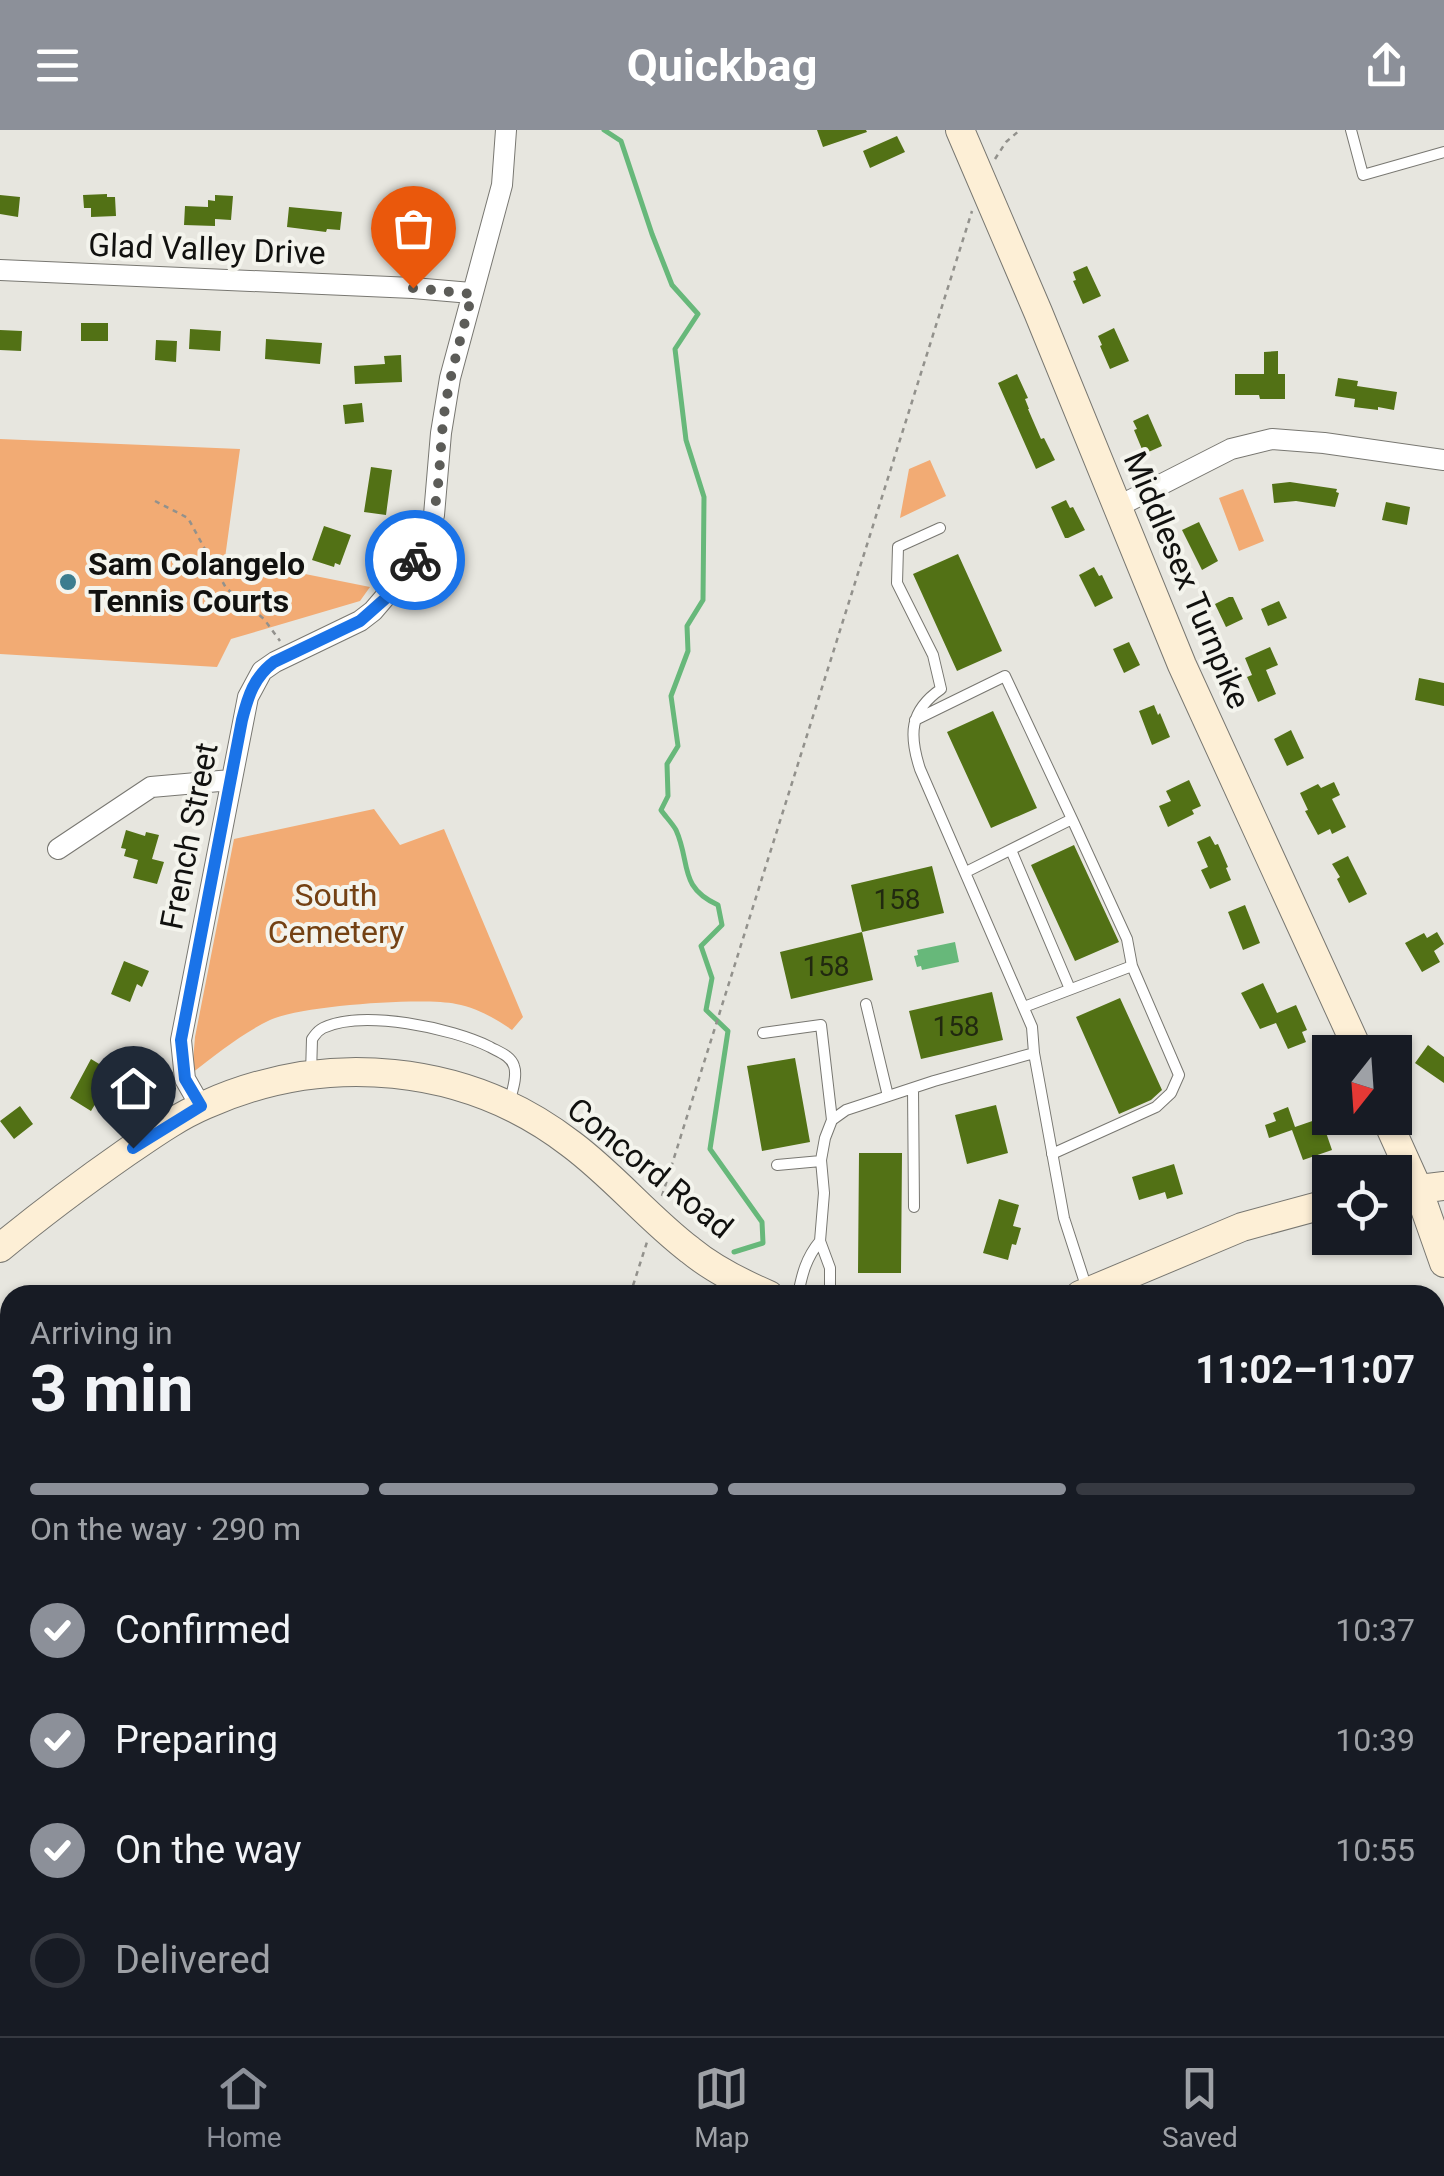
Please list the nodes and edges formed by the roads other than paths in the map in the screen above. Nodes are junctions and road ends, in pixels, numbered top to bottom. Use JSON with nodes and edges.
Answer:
{"nodes":[{"id":1,"x":506,"y":130,"type":"edge"},
{"id":2,"x":960,"y":130,"type":"edge"},
{"id":3,"x":1351,"y":130,"type":"edge"},
{"id":4,"x":1444,"y":152,"type":"edge"},
{"id":5,"x":0,"y":270,"type":"edge"},
{"id":6,"x":472,"y":294,"type":"junction"},
{"id":7,"x":1444,"y":460,"type":"edge"},
{"id":8,"x":1117,"y":507,"type":"junction"},
{"id":9,"x":940,"y":528,"type":"dead end"},
{"id":10,"x":915,"y":720,"type":"junction"},
{"id":11,"x":231,"y":780,"type":"junction"},
{"id":12,"x":1072,"y":819,"type":"junction"},
{"id":13,"x":58,"y":849,"type":"dead end"},
{"id":14,"x":1011,"y":850,"type":"junction"},
{"id":15,"x":966,"y":872,"type":"junction"},
{"id":16,"x":1132,"y":966,"type":"junction"},
{"id":17,"x":1070,"y":990,"type":"junction"},
{"id":18,"x":866,"y":1004,"type":"dead end"},
{"id":19,"x":1024,"y":1007,"type":"junction"},
{"id":20,"x":763,"y":1033,"type":"dead end"},
{"id":21,"x":1351,"y":1035,"type":"edge"},
{"id":22,"x":1034,"y":1053,"type":"junction"},
{"id":23,"x":311,"y":1074,"type":"junction"},
{"id":24,"x":913,"y":1088,"type":"junction"},
{"id":25,"x":888,"y":1096,"type":"junction"},
{"id":26,"x":508,"y":1105,"type":"junction"},
{"id":27,"x":201,"y":1106,"type":"junction"},
{"id":28,"x":832,"y":1120,"type":"junction"},
{"id":29,"x":1394,"y":1135,"type":"edge"},
{"id":30,"x":1052,"y":1154,"type":"junction"},
{"id":31,"x":821,"y":1161,"type":"junction"},
{"id":32,"x":777,"y":1165,"type":"dead end"},
{"id":33,"x":1419,"y":1189,"type":"edge"},
{"id":34,"x":914,"y":1207,"type":"dead end"},
{"id":35,"x":1312,"y":1208,"type":"edge"},
{"id":36,"x":820,"y":1241,"type":"junction"},
{"id":37,"x":0,"y":1248,"type":"edge"},
{"id":38,"x":1444,"y":1262,"type":"edge"},
{"id":39,"x":744,"y":1285,"type":"edge"},
{"id":40,"x":800,"y":1285,"type":"edge"},
{"id":41,"x":830,"y":1285,"type":"edge"},
{"id":42,"x":1082,"y":1285,"type":"edge"},
{"id":43,"x":1103,"y":1285,"type":"edge"}],
"edges":[{"from":1,"to":6,"type":"street","name":"French Street"},
{"from":2,"to":8,"type":"main road","name":"Middlesex Turnpike"},
{"from":3,"to":4,"type":"lane"},
{"from":5,"to":6,"type":"street","name":"Glad Valley Drive"},
{"from":6,"to":11,"type":"street","name":"French Street"},
{"from":7,"to":8,"type":"street"},
{"from":8,"to":21,"type":"main road","name":"Middlesex Turnpike"},
{"from":9,"to":10,"type":"lane"},
{"from":10,"to":12,"type":"lane"},
{"from":10,"to":15,"type":"lane"},
{"from":11,"to":13,"type":"street"},
{"from":11,"to":27,"type":"street","name":"French Street"},
{"from":12,"to":14,"type":"lane"},
{"from":12,"to":16,"type":"lane"},
{"from":14,"to":15,"type":"lane"},
{"from":14,"to":17,"type":"lane"},
{"from":15,"to":19,"type":"lane"},
{"from":16,"to":17,"type":"lane"},
{"from":16,"to":30,"type":"lane"},
{"from":17,"to":19,"type":"lane"},
{"from":18,"to":25,"type":"lane"},
{"from":19,"to":22,"type":"lane"},
{"from":20,"to":28,"type":"lane"},
{"from":22,"to":24,"type":"lane"},
{"from":22,"to":30,"type":"lane"},
{"from":23,"to":26,"type":"main road","name":"Concord Road"},
{"from":23,"to":26,"type":"lane"},
{"from":23,"to":27,"type":"main road","name":"Concord Road"},
{"from":24,"to":25,"type":"lane"},
{"from":24,"to":34,"type":"lane"},
{"from":25,"to":28,"type":"lane"},
{"from":26,"to":39,"type":"main road","name":"Concord Road"},
{"from":27,"to":37,"type":"main road","name":"Concord Road"},
{"from":28,"to":31,"type":"lane"},
{"from":29,"to":33,"type":"main road"},
{"from":30,"to":42,"type":"lane"},
{"from":31,"to":32,"type":"lane"},
{"from":31,"to":36,"type":"lane"},
{"from":33,"to":38,"type":"main road"},
{"from":35,"to":43,"type":"main road"},
{"from":36,"to":40,"type":"lane"},
{"from":36,"to":41,"type":"lane"}]}
